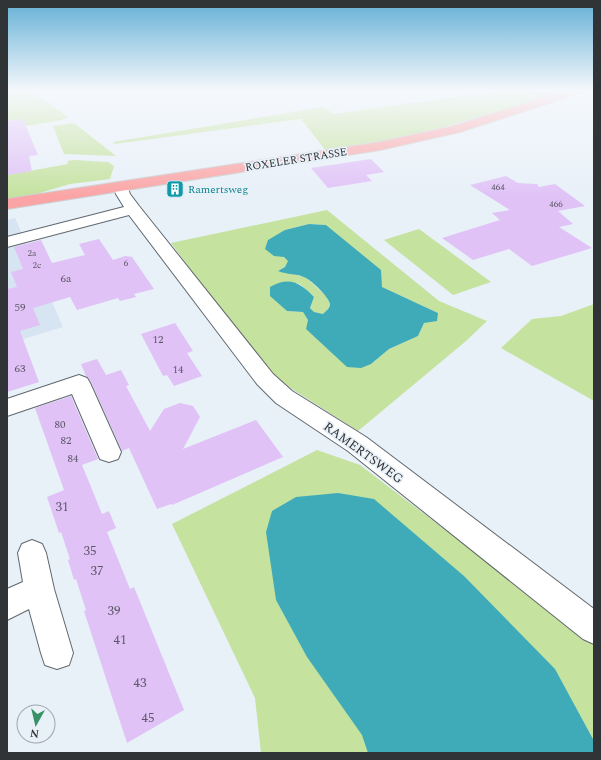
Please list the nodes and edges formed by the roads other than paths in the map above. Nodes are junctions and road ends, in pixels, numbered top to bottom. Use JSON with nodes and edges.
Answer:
{"nodes":[{"id":1,"x":467,"y":125,"type":"edge"},
{"id":2,"x":120,"y":186,"type":"junction"},
{"id":3,"x":7,"y":204,"type":"edge"},
{"id":4,"x":133,"y":209,"type":"junction"},
{"id":5,"x":7,"y":242,"type":"edge"},
{"id":6,"x":7,"y":408,"type":"edge"},
{"id":7,"x":109,"y":452,"type":"dead end"},
{"id":8,"x":32,"y":553,"type":"dead end"},
{"id":9,"x":39,"y":589,"type":"junction"},
{"id":10,"x":7,"y":605,"type":"edge"},
{"id":11,"x":594,"y":628,"type":"edge"},
{"id":12,"x":57,"y":653,"type":"dead end"}],
"edges":[{"from":1,"to":2,"type":"main road","name":"ROXELER STRASSE"},
{"from":2,"to":3,"type":"main road","name":"ROXELER STRASSE"},
{"from":2,"to":4,"type":"street","name":"RAMERTSWEG"},
{"from":4,"to":5,"type":"street"},
{"from":4,"to":11,"type":"street","name":"RAMERTSWEG"},
{"from":6,"to":7,"type":"street"},
{"from":8,"to":9,"type":"street"},
{"from":9,"to":10,"type":"street"},
{"from":9,"to":12,"type":"street"}]}
